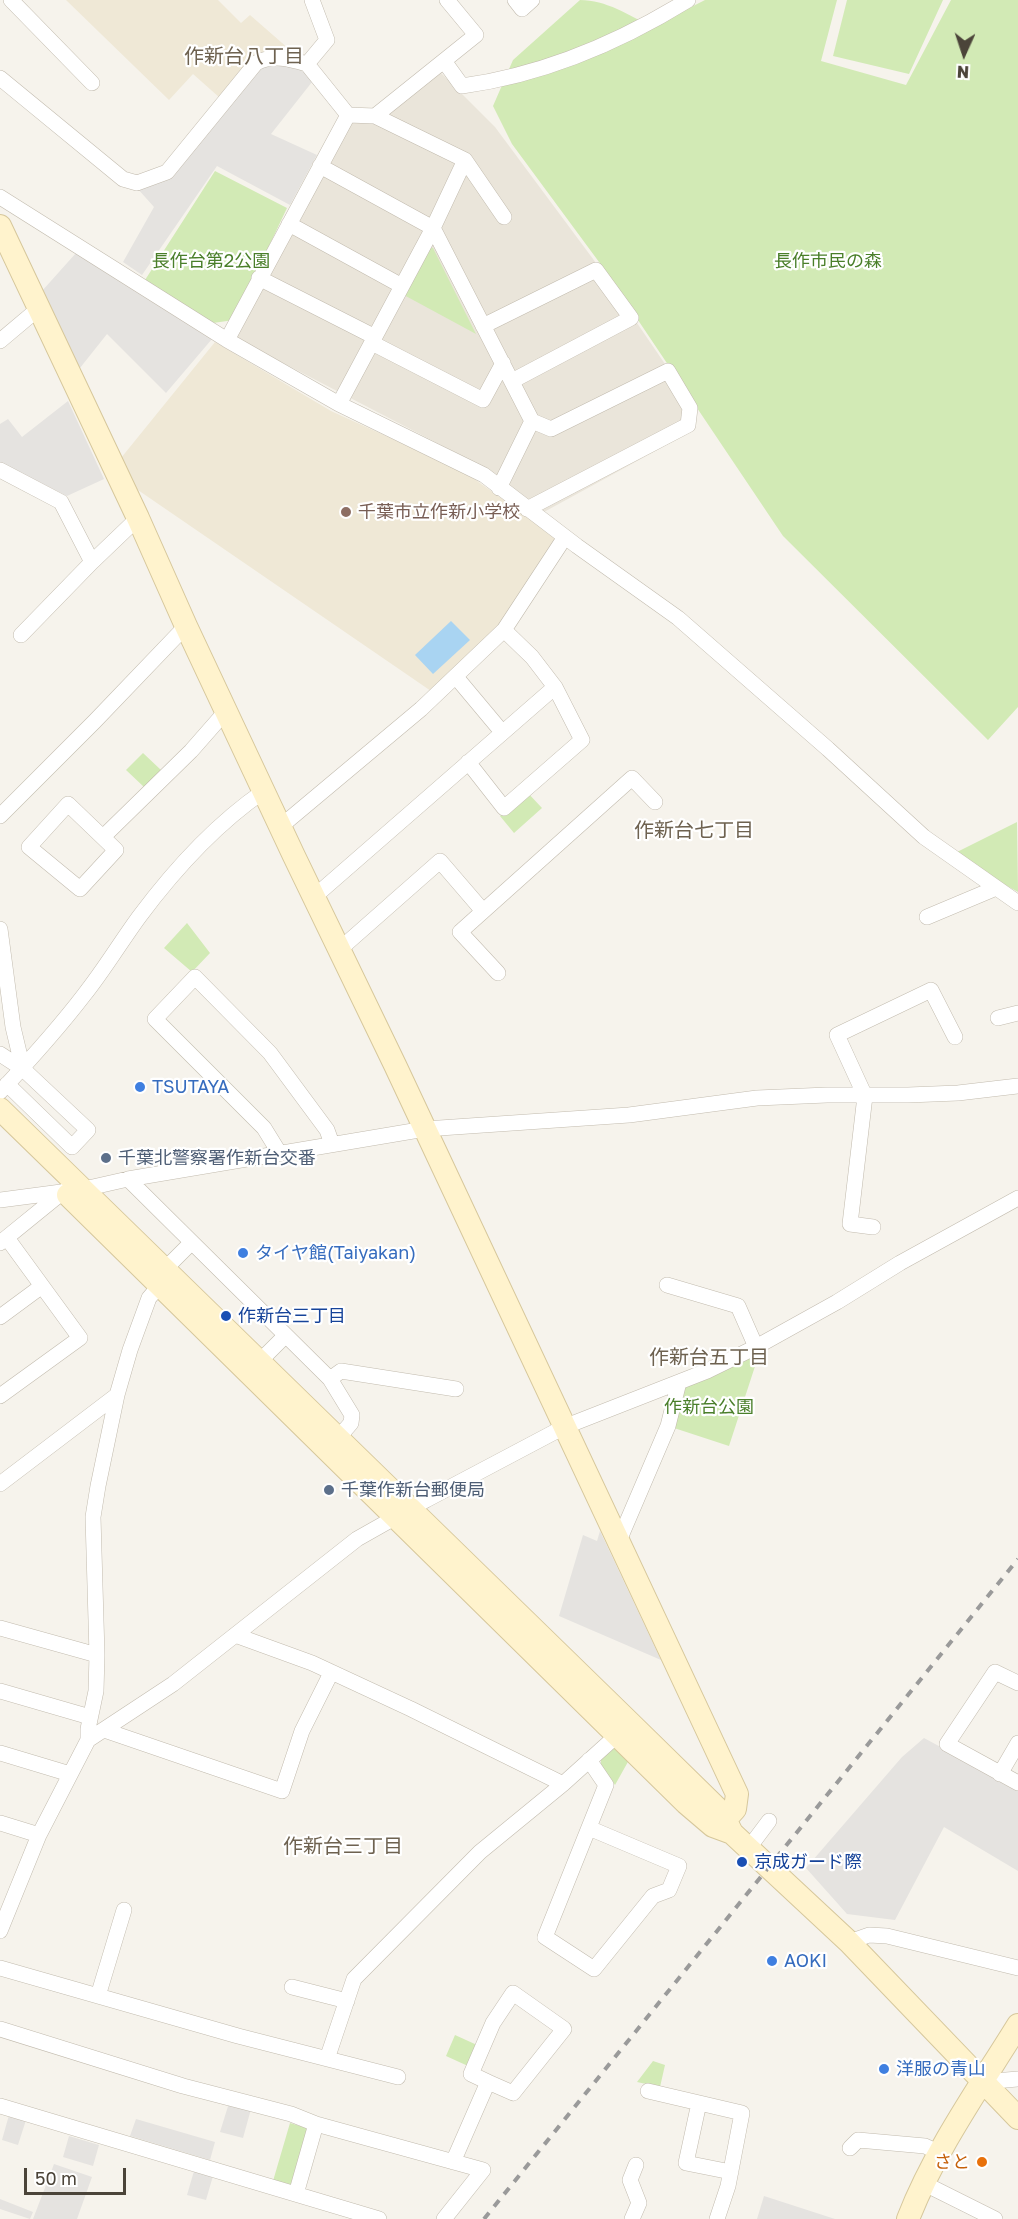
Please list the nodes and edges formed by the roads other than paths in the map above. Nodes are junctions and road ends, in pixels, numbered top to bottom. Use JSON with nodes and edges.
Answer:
{"nodes":[{"id":1,"x":11,"y":0,"type":"edge"},
{"id":2,"x":312,"y":0,"type":"edge"},
{"id":3,"x":447,"y":0,"type":"edge"},
{"id":4,"x":514,"y":0,"type":"edge"},
{"id":5,"x":532,"y":0,"type":"edge"},
{"id":6,"x":688,"y":0,"type":"edge"},
{"id":7,"x":444,"y":62,"type":"junction"},
{"id":8,"x":307,"y":64,"type":"junction"},
{"id":9,"x":0,"y":78,"type":"edge"},
{"id":10,"x":92,"y":83,"type":"dead end"},
{"id":11,"x":348,"y":115,"type":"junction"},
{"id":12,"x":375,"y":116,"type":"junction"},
{"id":13,"x":465,"y":160,"type":"junction"},
{"id":14,"x":320,"y":166,"type":"junction"},
{"id":15,"x":0,"y":197,"type":"edge"},
{"id":16,"x":504,"y":217,"type":"dead end"},
{"id":17,"x":289,"y":224,"type":"junction"},
{"id":18,"x":0,"y":226,"type":"edge"},
{"id":19,"x":433,"y":228,"type":"junction"},
{"id":20,"x":6,"y":257,"type":"edge"},
{"id":21,"x":259,"y":278,"type":"junction"},
{"id":22,"x":402,"y":285,"type":"junction"},
{"id":23,"x":38,"y":309,"type":"junction"},
{"id":24,"x":483,"y":326,"type":"junction"},
{"id":25,"x":227,"y":340,"type":"junction"},
{"id":26,"x":373,"y":340,"type":"junction"},
{"id":27,"x":0,"y":341,"type":"edge"},
{"id":28,"x":503,"y":363,"type":"junction"},
{"id":29,"x":512,"y":381,"type":"junction"},
{"id":30,"x":339,"y":404,"type":"junction"},
{"id":31,"x":532,"y":421,"type":"junction"},
{"id":32,"x":0,"y":470,"type":"edge"},
{"id":33,"x":499,"y":488,"type":"junction"},
{"id":34,"x":527,"y":509,"type":"junction"},
{"id":35,"x":138,"y":518,"type":"junction"},
{"id":36,"x":565,"y":537,"type":"junction"},
{"id":37,"x":92,"y":562,"type":"junction"},
{"id":38,"x":186,"y":626,"type":"junction"},
{"id":39,"x":504,"y":630,"type":"junction"},
{"id":40,"x":21,"y":635,"type":"dead end"},
{"id":41,"x":456,"y":677,"type":"junction"},
{"id":42,"x":555,"y":687,"type":"junction"},
{"id":43,"x":227,"y":710,"type":"junction"},
{"id":44,"x":502,"y":732,"type":"junction"},
{"id":45,"x":468,"y":762,"type":"junction"},
{"id":46,"x":264,"y":791,"type":"junction"},
{"id":47,"x":655,"y":802,"type":"dead end"},
{"id":48,"x":0,"y":816,"type":"edge"},
{"id":49,"x":280,"y":827,"type":"junction"},
{"id":50,"x":103,"y":837,"type":"junction"},
{"id":51,"x":996,"y":888,"type":"junction"},
{"id":52,"x":314,"y":897,"type":"junction"},
{"id":53,"x":1018,"y":903,"type":"edge"},
{"id":54,"x":483,"y":911,"type":"junction"},
{"id":55,"x":927,"y":916,"type":"dead end"},
{"id":56,"x":0,"y":928,"type":"edge"},
{"id":57,"x":339,"y":950,"type":"junction"},
{"id":58,"x":498,"y":973,"type":"dead end"},
{"id":59,"x":1018,"y":1013,"type":"edge"},
{"id":60,"x":998,"y":1018,"type":"dead end"},
{"id":61,"x":955,"y":1037,"type":"dead end"},
{"id":62,"x":0,"y":1054,"type":"edge"},
{"id":63,"x":23,"y":1069,"type":"junction"},
{"id":64,"x":1018,"y":1086,"type":"edge"},
{"id":65,"x":4,"y":1088,"type":"edge"},
{"id":66,"x":865,"y":1096,"type":"junction"},
{"id":67,"x":0,"y":1108,"type":"edge"},
{"id":68,"x":0,"y":1125,"type":"edge"},
{"id":69,"x":425,"y":1130,"type":"junction"},
{"id":70,"x":332,"y":1144,"type":"junction"},
{"id":71,"x":280,"y":1154,"type":"junction"},
{"id":72,"x":128,"y":1179,"type":"junction"},
{"id":73,"x":74,"y":1190,"type":"junction"},
{"id":74,"x":1018,"y":1198,"type":"edge"},
{"id":75,"x":0,"y":1200,"type":"edge"},
{"id":76,"x":873,"y":1227,"type":"dead end"},
{"id":77,"x":4,"y":1241,"type":"edge"},
{"id":78,"x":191,"y":1243,"type":"junction"},
{"id":79,"x":163,"y":1276,"type":"junction"},
{"id":80,"x":667,"y":1285,"type":"dead end"},
{"id":81,"x":42,"y":1286,"type":"junction"},
{"id":82,"x":0,"y":1317,"type":"edge"},
{"id":83,"x":285,"y":1336,"type":"junction"},
{"id":84,"x":756,"y":1347,"type":"junction"},
{"id":85,"x":255,"y":1366,"type":"junction"},
{"id":86,"x":330,"y":1379,"type":"junction"},
{"id":87,"x":679,"y":1382,"type":"junction"},
{"id":88,"x":456,"y":1389,"type":"dead end"},
{"id":89,"x":117,"y":1395,"type":"junction"},
{"id":90,"x":0,"y":1396,"type":"edge"},
{"id":91,"x":564,"y":1426,"type":"junction"},
{"id":92,"x":339,"y":1437,"type":"junction"},
{"id":93,"x":0,"y":1484,"type":"edge"},
{"id":94,"x":404,"y":1512,"type":"junction"},
{"id":95,"x":618,"y":1543,"type":"junction"},
{"id":96,"x":0,"y":1628,"type":"edge"},
{"id":97,"x":235,"y":1635,"type":"junction"},
{"id":98,"x":97,"y":1655,"type":"junction"},
{"id":99,"x":331,"y":1673,"type":"junction"},
{"id":100,"x":1018,"y":1683,"type":"edge"},
{"id":101,"x":0,"y":1691,"type":"edge"},
{"id":102,"x":90,"y":1717,"type":"junction"},
{"id":103,"x":624,"y":1728,"type":"junction"},
{"id":104,"x":104,"y":1730,"type":"junction"},
{"id":105,"x":88,"y":1740,"type":"junction"},
{"id":106,"x":1018,"y":1743,"type":"edge"},
{"id":107,"x":0,"y":1753,"type":"edge"},
{"id":108,"x":589,"y":1760,"type":"junction"},
{"id":109,"x":70,"y":1774,"type":"junction"},
{"id":110,"x":1000,"y":1774,"type":"junction"},
{"id":111,"x":1018,"y":1783,"type":"edge"},
{"id":112,"x":563,"y":1784,"type":"junction"},
{"id":113,"x":769,"y":1821,"type":"dead end"},
{"id":114,"x":0,"y":1823,"type":"edge"},
{"id":115,"x":589,"y":1828,"type":"junction"},
{"id":116,"x":735,"y":1834,"type":"junction"},
{"id":117,"x":39,"y":1835,"type":"junction"},
{"id":118,"x":124,"y":1910,"type":"dead end"},
{"id":119,"x":0,"y":1931,"type":"edge"},
{"id":120,"x":849,"y":1942,"type":"junction"},
{"id":121,"x":0,"y":1968,"type":"edge"},
{"id":122,"x":1018,"y":1968,"type":"edge"},
{"id":123,"x":292,"y":1987,"type":"dead end"},
{"id":124,"x":98,"y":1996,"type":"junction"},
{"id":125,"x":347,"y":2001,"type":"junction"},
{"id":126,"x":1018,"y":2025,"type":"edge"},
{"id":127,"x":0,"y":2030,"type":"edge"},
{"id":128,"x":327,"y":2059,"type":"junction"},
{"id":129,"x":398,"y":2077,"type":"dead end"},
{"id":130,"x":1018,"y":2079,"type":"edge"},
{"id":131,"x":488,"y":2082,"type":"junction"},
{"id":132,"x":983,"y":2082,"type":"junction"},
{"id":133,"x":648,"y":2091,"type":"dead end"},
{"id":134,"x":699,"y":2103,"type":"junction"},
{"id":135,"x":0,"y":2106,"type":"edge"},
{"id":136,"x":1018,"y":2118,"type":"edge"},
{"id":137,"x":316,"y":2124,"type":"junction"},
{"id":138,"x":850,"y":2148,"type":"dead end"},
{"id":139,"x":940,"y":2153,"type":"junction"},
{"id":140,"x":453,"y":2162,"type":"junction"},
{"id":141,"x":636,"y":2165,"type":"dead end"},
{"id":142,"x":731,"y":2172,"type":"junction"},
{"id":143,"x":923,"y":2183,"type":"junction"},
{"id":144,"x":296,"y":2194,"type":"junction"},
{"id":145,"x":379,"y":2219,"type":"edge"},
{"id":146,"x":444,"y":2219,"type":"edge"},
{"id":147,"x":632,"y":2219,"type":"edge"},
{"id":148,"x":717,"y":2219,"type":"edge"},
{"id":149,"x":908,"y":2219,"type":"edge"},
{"id":150,"x":995,"y":2219,"type":"edge"}],
"edges":[{"from":1,"to":10,"type":"street"},
{"from":2,"to":8,"type":"street"},
{"from":3,"to":7,"type":"street"},
{"from":4,"to":5,"type":"street"},
{"from":6,"to":7,"type":"street"},
{"from":7,"to":12,"type":"street"},
{"from":8,"to":9,"type":"street"},
{"from":8,"to":11,"type":"street"},
{"from":11,"to":12,"type":"street"},
{"from":11,"to":14,"type":"street"},
{"from":12,"to":13,"type":"street"},
{"from":13,"to":16,"type":"street"},
{"from":13,"to":19,"type":"street"},
{"from":14,"to":17,"type":"street"},
{"from":14,"to":19,"type":"street"},
{"from":15,"to":25,"type":"street"},
{"from":17,"to":21,"type":"street"},
{"from":17,"to":22,"type":"street"},
{"from":18,"to":20,"type":"street"},
{"from":19,"to":22,"type":"street"},
{"from":19,"to":24,"type":"street"},
{"from":20,"to":23,"type":"street"},
{"from":21,"to":25,"type":"street"},
{"from":21,"to":26,"type":"street"},
{"from":22,"to":26,"type":"street"},
{"from":23,"to":27,"type":"street"},
{"from":23,"to":35,"type":"street"},
{"from":24,"to":28,"type":"street"},
{"from":24,"to":29,"type":"street"},
{"from":25,"to":30,"type":"street"},
{"from":26,"to":28,"type":"street"},
{"from":26,"to":30,"type":"street"},
{"from":28,"to":29,"type":"street"},
{"from":29,"to":31,"type":"street"},
{"from":30,"to":33,"type":"street"},
{"from":31,"to":33,"type":"street"},
{"from":31,"to":34,"type":"street"},
{"from":32,"to":37,"type":"street"},
{"from":33,"to":34,"type":"street"},
{"from":34,"to":36,"type":"street"},
{"from":35,"to":37,"type":"street"},
{"from":35,"to":38,"type":"street"},
{"from":36,"to":39,"type":"street"},
{"from":36,"to":51,"type":"street"},
{"from":37,"to":40,"type":"street"},
{"from":38,"to":43,"type":"street"},
{"from":38,"to":48,"type":"street"},
{"from":39,"to":41,"type":"street"},
{"from":39,"to":42,"type":"street"},
{"from":41,"to":44,"type":"street"},
{"from":41,"to":49,"type":"street"},
{"from":42,"to":44,"type":"street"},
{"from":42,"to":45,"type":"street"},
{"from":43,"to":46,"type":"street"},
{"from":43,"to":50,"type":"street"},
{"from":44,"to":45,"type":"street"},
{"from":45,"to":52,"type":"street"},
{"from":46,"to":49,"type":"street"},
{"from":46,"to":63,"type":"street"},
{"from":47,"to":54,"type":"street"},
{"from":49,"to":52,"type":"street"},
{"from":50,"to":50,"type":"street"},
{"from":51,"to":53,"type":"street"},
{"from":51,"to":55,"type":"street"},
{"from":52,"to":57,"type":"street"},
{"from":54,"to":57,"type":"street"},
{"from":54,"to":58,"type":"street"},
{"from":56,"to":63,"type":"street"},
{"from":57,"to":69,"type":"street"},
{"from":59,"to":60,"type":"street"},
{"from":61,"to":66,"type":"street"},
{"from":62,"to":63,"type":"street"},
{"from":63,"to":65,"type":"street"},
{"from":63,"to":65,"type":"street"},
{"from":64,"to":66,"type":"street"},
{"from":66,"to":69,"type":"street"},
{"from":66,"to":76,"type":"street"},
{"from":67,"to":73,"type":"street"},
{"from":68,"to":73,"type":"street"},
{"from":69,"to":70,"type":"street"},
{"from":69,"to":91,"type":"street"},
{"from":70,"to":71,"type":"street"},
{"from":70,"to":71,"type":"street"},
{"from":71,"to":72,"type":"street"},
{"from":72,"to":73,"type":"street"},
{"from":72,"to":78,"type":"street"},
{"from":73,"to":75,"type":"street"},
{"from":73,"to":77,"type":"street"},
{"from":73,"to":79,"type":"street"},
{"from":74,"to":84,"type":"street"},
{"from":77,"to":81,"type":"street"},
{"from":78,"to":79,"type":"street"},
{"from":78,"to":83,"type":"street"},
{"from":79,"to":85,"type":"street"},
{"from":79,"to":89,"type":"street"},
{"from":80,"to":84,"type":"street"},
{"from":81,"to":82,"type":"street"},
{"from":81,"to":90,"type":"street"},
{"from":83,"to":85,"type":"street"},
{"from":83,"to":86,"type":"street"},
{"from":84,"to":87,"type":"street"},
{"from":85,"to":92,"type":"street"},
{"from":85,"to":94,"type":"street"},
{"from":86,"to":88,"type":"street"},
{"from":86,"to":92,"type":"street"},
{"from":87,"to":91,"type":"street"},
{"from":87,"to":95,"type":"street"},
{"from":89,"to":93,"type":"street"},
{"from":89,"to":98,"type":"street"},
{"from":91,"to":94,"type":"street"},
{"from":91,"to":95,"type":"street"},
{"from":92,"to":94,"type":"street"},
{"from":94,"to":97,"type":"street"},
{"from":94,"to":103,"type":"street"},
{"from":95,"to":116,"type":"street"},
{"from":96,"to":98,"type":"street"},
{"from":97,"to":99,"type":"street"},
{"from":97,"to":104,"type":"street"},
{"from":98,"to":102,"type":"street"},
{"from":99,"to":104,"type":"street"},
{"from":99,"to":112,"type":"street"},
{"from":100,"to":110,"type":"street"},
{"from":101,"to":102,"type":"street"},
{"from":102,"to":105,"type":"street"},
{"from":103,"to":108,"type":"street"},
{"from":103,"to":116,"type":"street"},
{"from":104,"to":105,"type":"street"},
{"from":105,"to":109,"type":"street"},
{"from":106,"to":110,"type":"street"},
{"from":107,"to":109,"type":"street"},
{"from":108,"to":112,"type":"street"},
{"from":108,"to":115,"type":"street"},
{"from":109,"to":117,"type":"street"},
{"from":110,"to":111,"type":"street"},
{"from":112,"to":125,"type":"street"},
{"from":113,"to":116,"type":"street"},
{"from":114,"to":117,"type":"street"},
{"from":115,"to":115,"type":"street"},
{"from":116,"to":120,"type":"street"},
{"from":117,"to":119,"type":"street"},
{"from":118,"to":124,"type":"street"},
{"from":120,"to":122,"type":"street"},
{"from":120,"to":132,"type":"street"},
{"from":121,"to":124,"type":"street"},
{"from":123,"to":125,"type":"street"},
{"from":124,"to":128,"type":"street"},
{"from":125,"to":128,"type":"street"},
{"from":126,"to":132,"type":"street"},
{"from":127,"to":137,"type":"street"},
{"from":128,"to":129,"type":"street"},
{"from":130,"to":132,"type":"street"},
{"from":131,"to":131,"type":"street"},
{"from":131,"to":140,"type":"street"},
{"from":132,"to":136,"type":"street"},
{"from":132,"to":139,"type":"street"},
{"from":133,"to":134,"type":"street"},
{"from":134,"to":142,"type":"street"},
{"from":134,"to":142,"type":"street"},
{"from":135,"to":144,"type":"street"},
{"from":137,"to":140,"type":"street"},
{"from":137,"to":144,"type":"street"},
{"from":138,"to":139,"type":"street"},
{"from":139,"to":143,"type":"street"},
{"from":140,"to":146,"type":"street"},
{"from":141,"to":147,"type":"street"},
{"from":142,"to":148,"type":"street"},
{"from":143,"to":149,"type":"street"},
{"from":143,"to":150,"type":"street"},
{"from":144,"to":145,"type":"street"}]}
